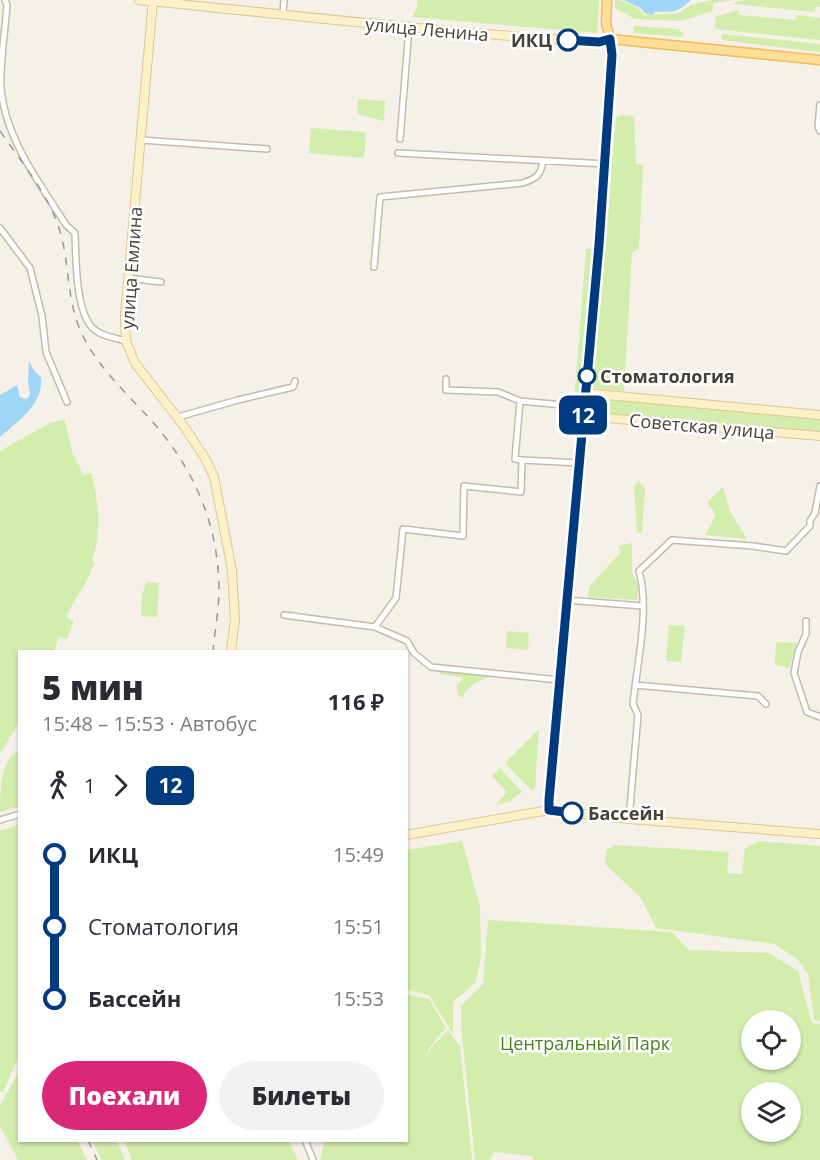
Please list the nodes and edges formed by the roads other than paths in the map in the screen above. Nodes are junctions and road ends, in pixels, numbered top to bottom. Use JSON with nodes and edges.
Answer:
{"nodes":[{"id":1,"x":5,"y":0,"type":"edge"},
{"id":2,"x":138,"y":0,"type":"edge"},
{"id":3,"x":206,"y":0,"type":"edge"},
{"id":4,"x":284,"y":0,"type":"edge"},
{"id":5,"x":153,"y":1,"type":"edge"},
{"id":6,"x":606,"y":4,"type":"edge"},
{"id":7,"x":214,"y":7,"type":"junction"},
{"id":8,"x":283,"y":13,"type":"junction"},
{"id":9,"x":409,"y":28,"type":"junction"},
{"id":10,"x":610,"y":39,"type":"junction"},
{"id":11,"x":820,"y":60,"type":"edge"},
{"id":12,"x":820,"y":105,"type":"edge"},
{"id":13,"x":820,"y":131,"type":"edge"},
{"id":14,"x":400,"y":139,"type":"dead end"},
{"id":15,"x":141,"y":140,"type":"junction"},
{"id":16,"x":267,"y":149,"type":"dead end"},
{"id":17,"x":398,"y":153,"type":"dead end"},
{"id":18,"x":543,"y":160,"type":"junction"},
{"id":19,"x":606,"y":164,"type":"junction"},
{"id":20,"x":0,"y":228,"type":"edge"},
{"id":21,"x":374,"y":267,"type":"dead end"},
{"id":22,"x":128,"y":278,"type":"junction"},
{"id":23,"x":161,"y":282,"type":"dead end"},
{"id":24,"x":126,"y":341,"type":"junction"},
{"id":25,"x":446,"y":379,"type":"dead end"},
{"id":26,"x":295,"y":381,"type":"dead end"},
{"id":27,"x":586,"y":393,"type":"junction"},
{"id":28,"x":520,"y":401,"type":"junction"},
{"id":29,"x":67,"y":402,"type":"dead end"},
{"id":30,"x":584,"y":412,"type":"junction"},
{"id":31,"x":820,"y":415,"type":"edge"},
{"id":32,"x":178,"y":417,"type":"junction"},
{"id":33,"x":820,"y":436,"type":"edge"},
{"id":34,"x":522,"y":460,"type":"junction"},
{"id":35,"x":579,"y":462,"type":"junction"},
{"id":36,"x":820,"y":486,"type":"edge"},
{"id":37,"x":566,"y":600,"type":"junction"},
{"id":38,"x":643,"y":606,"type":"junction"},
{"id":39,"x":284,"y":615,"type":"dead end"},
{"id":40,"x":806,"y":621,"type":"dead end"},
{"id":41,"x":375,"y":627,"type":"junction"},
{"id":42,"x":231,"y":650,"type":"edge"},
{"id":43,"x":559,"y":680,"type":"junction"},
{"id":44,"x":635,"y":685,"type":"junction"},
{"id":45,"x":766,"y":704,"type":"dead end"},
{"id":46,"x":820,"y":717,"type":"edge"},
{"id":47,"x":549,"y":810,"type":"junction"},
{"id":48,"x":18,"y":815,"type":"edge"},
{"id":49,"x":629,"y":819,"type":"junction"},
{"id":50,"x":0,"y":820,"type":"edge"},
{"id":51,"x":820,"y":834,"type":"edge"},
{"id":52,"x":408,"y":835,"type":"edge"},
{"id":53,"x":306,"y":1142,"type":"edge"},
{"id":54,"x":313,"y":1160,"type":"edge"}],
"edges":[{"from":1,"to":24,"type":"street"},
{"from":2,"to":5,"type":"street","name":"улица Ленина"},
{"from":3,"to":7,"type":"street"},
{"from":4,"to":8,"type":"street"},
{"from":5,"to":7,"type":"street","name":"улица Ленина"},
{"from":5,"to":15,"type":"street","name":"улица Емлина"},
{"from":6,"to":10,"type":"main road"},
{"from":7,"to":8,"type":"street","name":"улица Ленина"},
{"from":8,"to":9,"type":"street","name":"улица Ленина"},
{"from":9,"to":10,"type":"street","name":"улица Ленина"},
{"from":9,"to":14,"type":"street"},
{"from":10,"to":11,"type":"main road","name":"улица Ленина"},
{"from":10,"to":19,"type":"street"},
{"from":12,"to":13,"type":"street"},
{"from":15,"to":16,"type":"street"},
{"from":15,"to":22,"type":"street","name":"улица Емлина"},
{"from":17,"to":18,"type":"street"},
{"from":18,"to":19,"type":"street"},
{"from":18,"to":21,"type":"street"},
{"from":19,"to":27,"type":"street"},
{"from":20,"to":29,"type":"street"},
{"from":22,"to":23,"type":"street"},
{"from":22,"to":24,"type":"street","name":"улица Емлина"},
{"from":24,"to":32,"type":"street","name":"улица Емлина"},
{"from":25,"to":28,"type":"street"},
{"from":26,"to":32,"type":"street"},
{"from":27,"to":30,"type":"street"},
{"from":27,"to":31,"type":"street","name":"Советская улица"},
{"from":28,"to":30,"type":"street"},
{"from":28,"to":34,"type":"street"},
{"from":30,"to":33,"type":"street","name":"Советская улица"},
{"from":30,"to":35,"type":"street"},
{"from":32,"to":42,"type":"street","name":"улица Емлина"},
{"from":34,"to":35,"type":"street"},
{"from":34,"to":41,"type":"street"},
{"from":35,"to":37,"type":"street"},
{"from":36,"to":38,"type":"street"},
{"from":37,"to":38,"type":"street"},
{"from":37,"to":43,"type":"street"},
{"from":38,"to":44,"type":"street"},
{"from":39,"to":41,"type":"street"},
{"from":40,"to":46,"type":"street"},
{"from":41,"to":43,"type":"street"},
{"from":43,"to":47,"type":"street"},
{"from":44,"to":45,"type":"street"},
{"from":44,"to":49,"type":"street"},
{"from":47,"to":49,"type":"street"},
{"from":47,"to":52,"type":"street"},
{"from":48,"to":50,"type":"street"},
{"from":49,"to":51,"type":"street"},
{"from":53,"to":54,"type":"street"}]}
